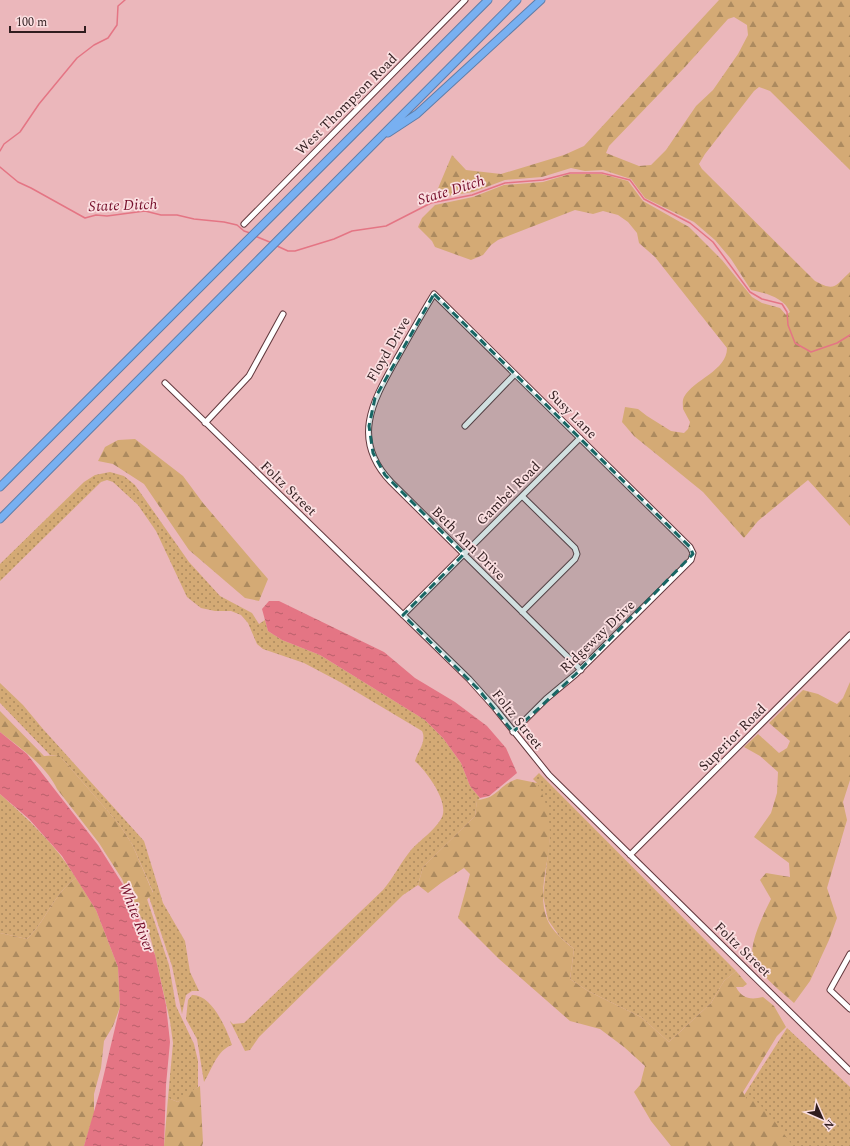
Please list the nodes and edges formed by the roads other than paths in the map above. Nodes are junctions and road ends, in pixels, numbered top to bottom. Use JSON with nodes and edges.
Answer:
{"nodes":[{"id":1,"x":465,"y":0,"type":"edge"},
{"id":2,"x":488,"y":0,"type":"edge"},
{"id":3,"x":517,"y":0,"type":"edge"},
{"id":4,"x":541,"y":0,"type":"edge"},
{"id":5,"x":374,"y":142,"type":"junction"},
{"id":6,"x":244,"y":224,"type":"dead end"},
{"id":7,"x":434,"y":294,"type":"joint"},
{"id":8,"x":283,"y":314,"type":"dead end"},
{"id":9,"x":515,"y":374,"type":"junction"},
{"id":10,"x":165,"y":383,"type":"dead end"},
{"id":11,"x":369,"y":418,"type":"joint"},
{"id":12,"x":205,"y":423,"type":"junction"},
{"id":13,"x":465,"y":426,"type":"dead end"},
{"id":14,"x":580,"y":438,"type":"junction"},
{"id":15,"x":0,"y":487,"type":"edge"},
{"id":16,"x":522,"y":496,"type":"junction"},
{"id":17,"x":0,"y":519,"type":"edge"},
{"id":18,"x":693,"y":553,"type":"joint"},
{"id":19,"x":464,"y":554,"type":"junction"},
{"id":20,"x":522,"y":612,"type":"junction"},
{"id":21,"x":403,"y":615,"type":"junction"},
{"id":22,"x":850,"y":635,"type":"edge"},
{"id":23,"x":580,"y":670,"type":"junction"},
{"id":24,"x":513,"y":732,"type":"junction"},
{"id":25,"x":630,"y":855,"type":"junction"},
{"id":26,"x":850,"y":954,"type":"edge"},
{"id":27,"x":850,"y":1009,"type":"edge"},
{"id":28,"x":850,"y":1071,"type":"edge"}],
"edges":[{"from":1,"to":6,"type":"street","name":"West Thompson Road"},
{"from":2,"to":15,"type":"highway"},
{"from":3,"to":5,"type":"highway"},
{"from":4,"to":5,"type":"highway"},
{"from":5,"to":17,"type":"highway"},
{"from":7,"to":9,"type":"street","name":"Susy Lane"},
{"from":7,"to":11,"type":"street","name":"Floyd Drive"},
{"from":8,"to":12,"type":"street"},
{"from":9,"to":13,"type":"street"},
{"from":9,"to":14,"type":"street","name":"Susy Lane"},
{"from":10,"to":12,"type":"street","name":"Foltz Street"},
{"from":11,"to":19,"type":"street","name":"Beth Ann Drive"},
{"from":12,"to":21,"type":"street","name":"Foltz Street"},
{"from":14,"to":16,"type":"street","name":"Gambel Road"},
{"from":14,"to":18,"type":"street","name":"Susy Lane"},
{"from":16,"to":19,"type":"street","name":"Gambel Road"},
{"from":16,"to":20,"type":"street"},
{"from":18,"to":23,"type":"street","name":"Ridgeway Drive"},
{"from":19,"to":20,"type":"street","name":"Beth Ann Drive"},
{"from":19,"to":21,"type":"street","name":"Gambel Road"},
{"from":20,"to":23,"type":"street","name":"Beth Ann Drive"},
{"from":21,"to":24,"type":"street","name":"Foltz Street"},
{"from":22,"to":25,"type":"street","name":"Superior Road"},
{"from":23,"to":24,"type":"street","name":"Ridgeway Drive"},
{"from":24,"to":25,"type":"street","name":"Foltz Street"},
{"from":25,"to":28,"type":"street","name":"Foltz Street"},
{"from":26,"to":27,"type":"street"}]}
